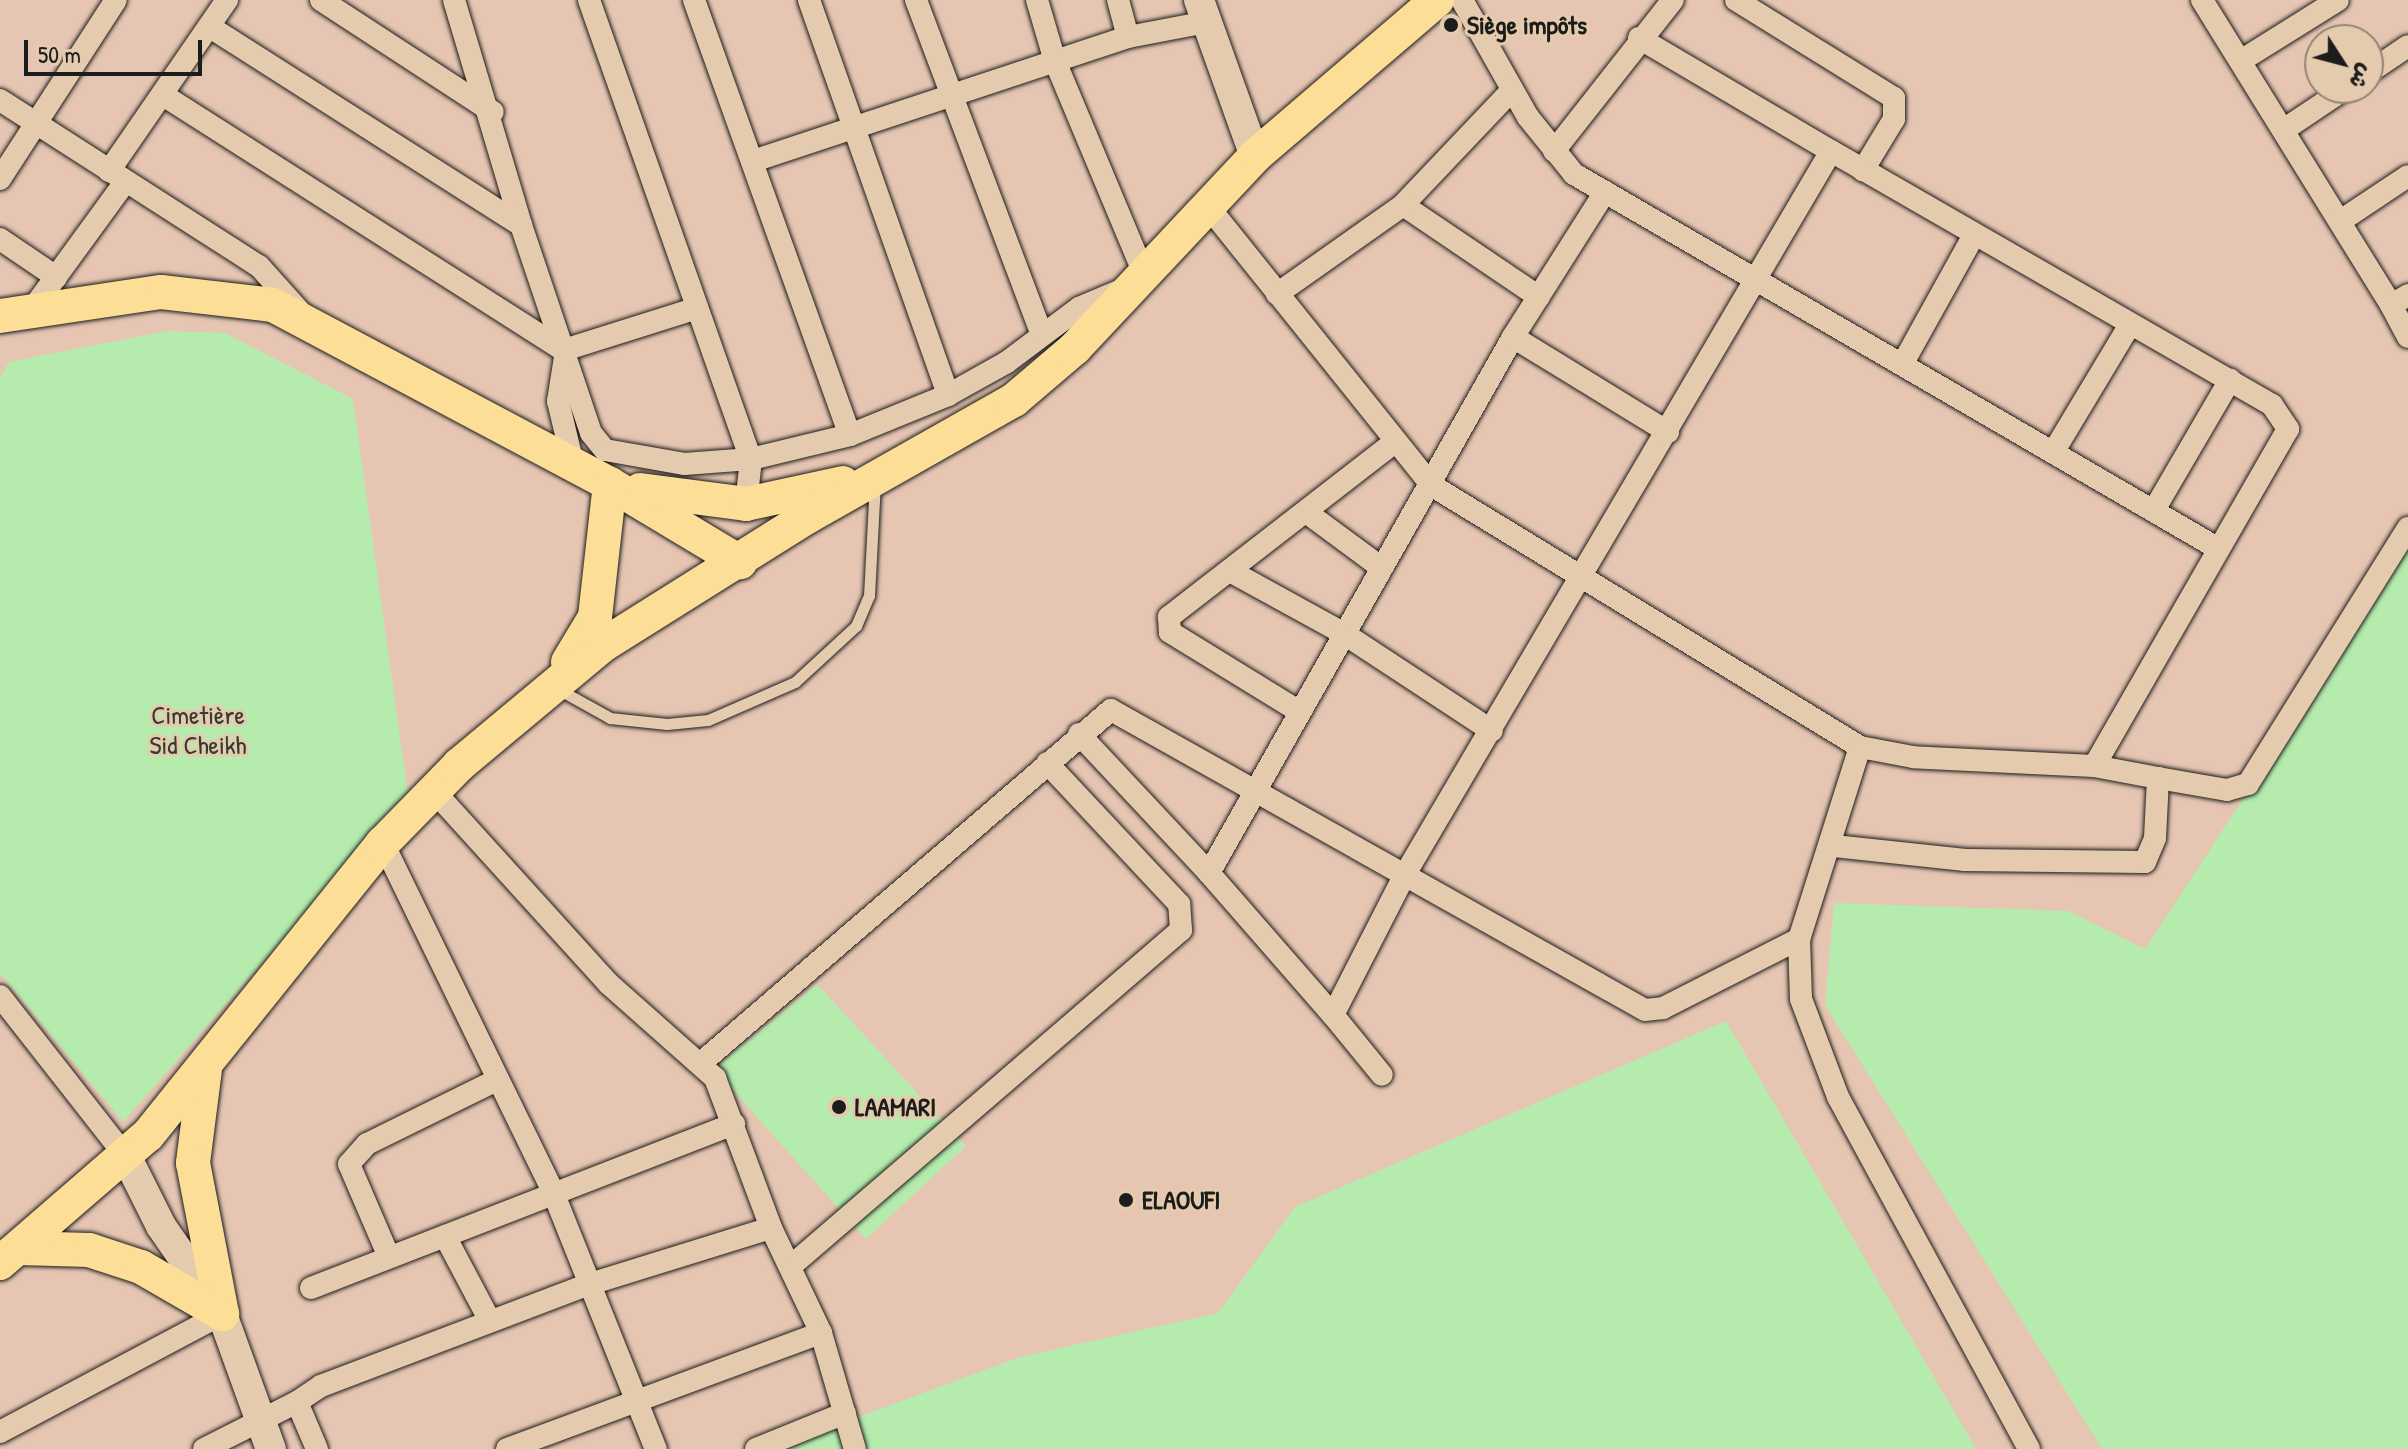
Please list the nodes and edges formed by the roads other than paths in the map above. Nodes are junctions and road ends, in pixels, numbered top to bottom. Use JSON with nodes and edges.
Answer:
{"nodes":[{"id":1,"x":116,"y":0,"type":"edge"},
{"id":2,"x":227,"y":0,"type":"edge"},
{"id":3,"x":321,"y":0,"type":"edge"},
{"id":4,"x":454,"y":0,"type":"edge"},
{"id":5,"x":589,"y":0,"type":"edge"},
{"id":6,"x":694,"y":0,"type":"edge"},
{"id":7,"x":809,"y":0,"type":"edge"},
{"id":8,"x":916,"y":0,"type":"edge"},
{"id":9,"x":1037,"y":0,"type":"edge"},
{"id":10,"x":1118,"y":0,"type":"edge"},
{"id":11,"x":1437,"y":0,"type":"edge"},
{"id":12,"x":1462,"y":0,"type":"edge"},
{"id":13,"x":1673,"y":0,"type":"edge"},
{"id":14,"x":1736,"y":0,"type":"edge"},
{"id":15,"x":2202,"y":0,"type":"edge"},
{"id":16,"x":2338,"y":0,"type":"edge"},
{"id":17,"x":1203,"y":11,"type":"edge"},
{"id":18,"x":210,"y":27,"type":"junction"},
{"id":19,"x":1128,"y":37,"type":"junction"},
{"id":20,"x":1639,"y":38,"type":"junction"},
{"id":21,"x":2408,"y":46,"type":"edge"},
{"id":22,"x":2242,"y":60,"type":"junction"},
{"id":23,"x":1055,"y":61,"type":"junction"},
{"id":24,"x":2384,"y":62,"type":"edge"},
{"id":25,"x":1512,"y":90,"type":"junction"},
{"id":26,"x":163,"y":95,"type":"junction"},
{"id":27,"x":947,"y":98,"type":"junction"},
{"id":28,"x":0,"y":100,"type":"edge"},
{"id":29,"x":2322,"y":104,"type":"edge"},
{"id":30,"x":493,"y":112,"type":"junction"},
{"id":31,"x":850,"y":124,"type":"junction"},
{"id":32,"x":35,"y":125,"type":"junction"},
{"id":33,"x":2285,"y":129,"type":"junction"},
{"id":34,"x":1554,"y":151,"type":"junction"},
{"id":35,"x":1831,"y":151,"type":"junction"},
{"id":36,"x":1255,"y":156,"type":"junction"},
{"id":37,"x":753,"y":161,"type":"junction"},
{"id":38,"x":1863,"y":170,"type":"junction"},
{"id":39,"x":117,"y":176,"type":"junction"},
{"id":40,"x":2408,"y":176,"type":"edge"},
{"id":41,"x":0,"y":179,"type":"edge"},
{"id":42,"x":1605,"y":192,"type":"junction"},
{"id":43,"x":1207,"y":205,"type":"junction"},
{"id":44,"x":1403,"y":205,"type":"junction"},
{"id":45,"x":2342,"y":220,"type":"junction"},
{"id":46,"x":521,"y":225,"type":"junction"},
{"id":47,"x":1974,"y":235,"type":"junction"},
{"id":48,"x":0,"y":239,"type":"edge"},
{"id":49,"x":56,"y":277,"type":"junction"},
{"id":50,"x":1754,"y":277,"type":"junction"},
{"id":51,"x":1133,"y":279,"type":"junction"},
{"id":52,"x":1277,"y":294,"type":"junction"},
{"id":53,"x":1539,"y":297,"type":"junction"},
{"id":54,"x":2399,"y":300,"type":"edge"},
{"id":55,"x":697,"y":308,"type":"junction"},
{"id":56,"x":16,"y":314,"type":"edge"},
{"id":57,"x":307,"y":320,"type":"junction"},
{"id":58,"x":2129,"y":326,"type":"junction"},
{"id":59,"x":1041,"y":333,"type":"junction"},
{"id":60,"x":1513,"y":337,"type":"junction"},
{"id":61,"x":2408,"y":337,"type":"edge"},
{"id":62,"x":565,"y":353,"type":"junction"},
{"id":63,"x":1903,"y":363,"type":"junction"},
{"id":64,"x":2230,"y":380,"type":"junction"},
{"id":65,"x":948,"y":395,"type":"junction"},
{"id":66,"x":1668,"y":432,"type":"junction"},
{"id":67,"x":850,"y":435,"type":"junction"},
{"id":68,"x":1395,"y":442,"type":"junction"},
{"id":69,"x":2054,"y":451,"type":"junction"},
{"id":70,"x":923,"y":455,"type":"junction"},
{"id":71,"x":751,"y":459,"type":"junction"},
{"id":72,"x":573,"y":464,"type":"junction"},
{"id":73,"x":875,"y":483,"type":"junction"},
{"id":74,"x":610,"y":484,"type":"junction"},
{"id":75,"x":1431,"y":485,"type":"junction"},
{"id":76,"x":746,"y":504,"type":"junction"},
{"id":77,"x":2154,"y":510,"type":"junction"},
{"id":78,"x":1306,"y":512,"type":"junction"},
{"id":79,"x":2408,"y":528,"type":"edge"},
{"id":80,"x":2217,"y":548,"type":"junction"},
{"id":81,"x":740,"y":562,"type":"junction"},
{"id":82,"x":1382,"y":568,"type":"junction"},
{"id":83,"x":1230,"y":571,"type":"junction"},
{"id":84,"x":1581,"y":580,"type":"junction"},
{"id":85,"x":1343,"y":633,"type":"junction"},
{"id":86,"x":551,"y":685,"type":"junction"},
{"id":87,"x":1300,"y":712,"type":"junction"},
{"id":88,"x":1492,"y":731,"type":"junction"},
{"id":89,"x":1079,"y":734,"type":"junction"},
{"id":90,"x":1860,"y":747,"type":"junction"},
{"id":91,"x":1047,"y":763,"type":"junction"},
{"id":92,"x":2094,"y":766,"type":"junction"},
{"id":93,"x":2158,"y":778,"type":"junction"},
{"id":94,"x":1257,"y":788,"type":"junction"},
{"id":95,"x":433,"y":790,"type":"junction"},
{"id":96,"x":383,"y":843,"type":"junction"},
{"id":97,"x":1834,"y":846,"type":"junction"},
{"id":98,"x":1209,"y":873,"type":"junction"},
{"id":99,"x":1404,"y":876,"type":"junction"},
{"id":100,"x":1799,"y":939,"type":"junction"},
{"id":101,"x":0,"y":996,"type":"edge"},
{"id":102,"x":1333,"y":1015,"type":"junction"},
{"id":103,"x":701,"y":1063,"type":"junction"},
{"id":104,"x":205,"y":1069,"type":"junction"},
{"id":105,"x":1382,"y":1075,"type":"dead end"},
{"id":106,"x":497,"y":1080,"type":"junction"},
{"id":107,"x":734,"y":1124,"type":"junction"},
{"id":108,"x":127,"y":1158,"type":"junction"},
{"id":109,"x":553,"y":1192,"type":"junction"},
{"id":110,"x":771,"y":1228,"type":"junction"},
{"id":111,"x":445,"y":1236,"type":"junction"},
{"id":112,"x":10,"y":1256,"type":"edge"},
{"id":113,"x":389,"y":1257,"type":"junction"},
{"id":114,"x":791,"y":1266,"type":"junction"},
{"id":115,"x":590,"y":1284,"type":"junction"},
{"id":116,"x":311,"y":1288,"type":"dead end"},
{"id":117,"x":222,"y":1314,"type":"junction"},
{"id":118,"x":490,"y":1321,"type":"junction"},
{"id":119,"x":821,"y":1333,"type":"junction"},
{"id":120,"x":297,"y":1402,"type":"junction"},
{"id":121,"x":636,"y":1403,"type":"junction"},
{"id":122,"x":845,"y":1413,"type":"junction"},
{"id":123,"x":0,"y":1432,"type":"edge"},
{"id":124,"x":266,"y":1435,"type":"edge"},
{"id":125,"x":204,"y":1449,"type":"edge"},
{"id":126,"x":317,"y":1449,"type":"edge"},
{"id":127,"x":507,"y":1449,"type":"edge"},
{"id":128,"x":656,"y":1449,"type":"edge"},
{"id":129,"x":756,"y":1449,"type":"edge"},
{"id":130,"x":855,"y":1449,"type":"edge"},
{"id":131,"x":2029,"y":1449,"type":"edge"}],
"edges":[{"from":1,"to":32,"type":"street"},
{"from":2,"to":18,"type":"street"},
{"from":3,"to":30,"type":"street"},
{"from":4,"to":30,"type":"street"},
{"from":5,"to":55,"type":"street"},
{"from":6,"to":37,"type":"street"},
{"from":7,"to":31,"type":"street"},
{"from":8,"to":27,"type":"street"},
{"from":9,"to":23,"type":"street"},
{"from":10,"to":19,"type":"street"},
{"from":11,"to":36,"type":"main road"},
{"from":12,"to":25,"type":"street"},
{"from":13,"to":20,"type":"street"},
{"from":14,"to":38,"type":"street"},
{"from":15,"to":22,"type":"street"},
{"from":16,"to":22,"type":"street"},
{"from":17,"to":19,"type":"street"},
{"from":17,"to":36,"type":"main road"},
{"from":18,"to":26,"type":"street"},
{"from":18,"to":46,"type":"street"},
{"from":19,"to":23,"type":"street"},
{"from":20,"to":34,"type":"street"},
{"from":20,"to":35,"type":"street"},
{"from":21,"to":24,"type":"street"},
{"from":22,"to":33,"type":"street"},
{"from":23,"to":27,"type":"street"},
{"from":23,"to":51,"type":"street"},
{"from":25,"to":34,"type":"street"},
{"from":25,"to":44,"type":"street"},
{"from":26,"to":39,"type":"street"},
{"from":26,"to":62,"type":"street"},
{"from":27,"to":31,"type":"street"},
{"from":27,"to":59,"type":"street"},
{"from":28,"to":32,"type":"street"},
{"from":29,"to":33,"type":"street"},
{"from":30,"to":46,"type":"street"},
{"from":31,"to":37,"type":"street"},
{"from":31,"to":65,"type":"street"},
{"from":32,"to":39,"type":"street"},
{"from":32,"to":41,"type":"street"},
{"from":33,"to":45,"type":"street"},
{"from":34,"to":42,"type":"street"},
{"from":35,"to":38,"type":"street"},
{"from":35,"to":50,"type":"street"},
{"from":36,"to":43,"type":"main road"},
{"from":37,"to":67,"type":"street"},
{"from":38,"to":47,"type":"street"},
{"from":39,"to":49,"type":"street"},
{"from":39,"to":57,"type":"street"},
{"from":40,"to":45,"type":"street"},
{"from":42,"to":50,"type":"street"},
{"from":42,"to":53,"type":"street"},
{"from":43,"to":51,"type":"main road"},
{"from":43,"to":52,"type":"street"},
{"from":44,"to":52,"type":"street"},
{"from":44,"to":53,"type":"street"},
{"from":45,"to":54,"type":"street"},
{"from":46,"to":62,"type":"street"},
{"from":47,"to":58,"type":"street"},
{"from":47,"to":63,"type":"street"},
{"from":48,"to":49,"type":"street"},
{"from":49,"to":56,"type":"street"},
{"from":50,"to":63,"type":"street"},
{"from":50,"to":66,"type":"street"},
{"from":51,"to":59,"type":"street"},
{"from":51,"to":70,"type":"main road"},
{"from":52,"to":68,"type":"street"},
{"from":53,"to":60,"type":"street"},
{"from":54,"to":61,"type":"street"},
{"from":55,"to":62,"type":"street"},
{"from":55,"to":71,"type":"street"},
{"from":56,"to":57,"type":"main road"},
{"from":57,"to":72,"type":"main road"},
{"from":58,"to":64,"type":"street"},
{"from":58,"to":69,"type":"street"},
{"from":59,"to":65,"type":"street"},
{"from":60,"to":66,"type":"street"},
{"from":60,"to":75,"type":"street"},
{"from":62,"to":71,"type":"street"},
{"from":62,"to":72,"type":"street"},
{"from":63,"to":69,"type":"street"},
{"from":64,"to":77,"type":"street"},
{"from":64,"to":80,"type":"street"},
{"from":65,"to":67,"type":"street"},
{"from":66,"to":84,"type":"street"},
{"from":67,"to":71,"type":"street"},
{"from":68,"to":75,"type":"street"},
{"from":68,"to":78,"type":"street"},
{"from":69,"to":77,"type":"street"},
{"from":70,"to":73,"type":"main road"},
{"from":70,"to":76,"type":"main road"},
{"from":71,"to":76,"type":"street"},
{"from":72,"to":74,"type":"main road"},
{"from":73,"to":81,"type":"main road"},
{"from":73,"to":86,"type":"lane"},
{"from":74,"to":76,"type":"main road"},
{"from":74,"to":81,"type":"main road"},
{"from":74,"to":86,"type":"main road"},
{"from":75,"to":82,"type":"street"},
{"from":75,"to":84,"type":"street"},
{"from":77,"to":80,"type":"street"},
{"from":78,"to":82,"type":"street"},
{"from":78,"to":83,"type":"street"},
{"from":79,"to":93,"type":"street"},
{"from":80,"to":92,"type":"street"},
{"from":81,"to":86,"type":"main road"},
{"from":82,"to":85,"type":"street"},
{"from":83,"to":85,"type":"street"},
{"from":83,"to":87,"type":"street"},
{"from":84,"to":88,"type":"street"},
{"from":84,"to":90,"type":"street"},
{"from":85,"to":87,"type":"street"},
{"from":85,"to":88,"type":"street"},
{"from":86,"to":95,"type":"main road"},
{"from":87,"to":94,"type":"street"},
{"from":88,"to":99,"type":"street"},
{"from":89,"to":91,"type":"street"},
{"from":89,"to":94,"type":"street"},
{"from":89,"to":98,"type":"street"},
{"from":90,"to":92,"type":"street"},
{"from":90,"to":97,"type":"street"},
{"from":91,"to":103,"type":"street"},
{"from":91,"to":114,"type":"street"},
{"from":92,"to":93,"type":"street"},
{"from":93,"to":97,"type":"street"},
{"from":94,"to":98,"type":"street"},
{"from":94,"to":99,"type":"street"},
{"from":95,"to":96,"type":"main road"},
{"from":95,"to":103,"type":"street"},
{"from":96,"to":104,"type":"main road"},
{"from":96,"to":106,"type":"street"},
{"from":97,"to":100,"type":"street"},
{"from":98,"to":102,"type":"street"},
{"from":99,"to":100,"type":"street"},
{"from":99,"to":102,"type":"street"},
{"from":100,"to":131,"type":"street"},
{"from":101,"to":108,"type":"street"},
{"from":102,"to":105,"type":"street"},
{"from":103,"to":107,"type":"street"},
{"from":104,"to":108,"type":"main road"},
{"from":104,"to":117,"type":"main road"},
{"from":106,"to":109,"type":"street"},
{"from":106,"to":113,"type":"street"},
{"from":107,"to":109,"type":"street"},
{"from":107,"to":110,"type":"street"},
{"from":108,"to":112,"type":"main road"},
{"from":108,"to":117,"type":"main road"},
{"from":109,"to":111,"type":"street"},
{"from":109,"to":115,"type":"street"},
{"from":110,"to":114,"type":"street"},
{"from":110,"to":115,"type":"street"},
{"from":111,"to":113,"type":"street"},
{"from":111,"to":118,"type":"street"},
{"from":112,"to":117,"type":"main road"},
{"from":113,"to":116,"type":"street"},
{"from":114,"to":119,"type":"street"},
{"from":115,"to":118,"type":"street"},
{"from":115,"to":121,"type":"street"},
{"from":117,"to":123,"type":"street"},
{"from":117,"to":124,"type":"main road"},
{"from":118,"to":120,"type":"street"},
{"from":119,"to":121,"type":"street"},
{"from":119,"to":122,"type":"street"},
{"from":120,"to":124,"type":"street"},
{"from":120,"to":126,"type":"street"},
{"from":121,"to":127,"type":"street"},
{"from":121,"to":128,"type":"street"},
{"from":122,"to":129,"type":"street"},
{"from":122,"to":130,"type":"street"},
{"from":124,"to":125,"type":"street"}]}
